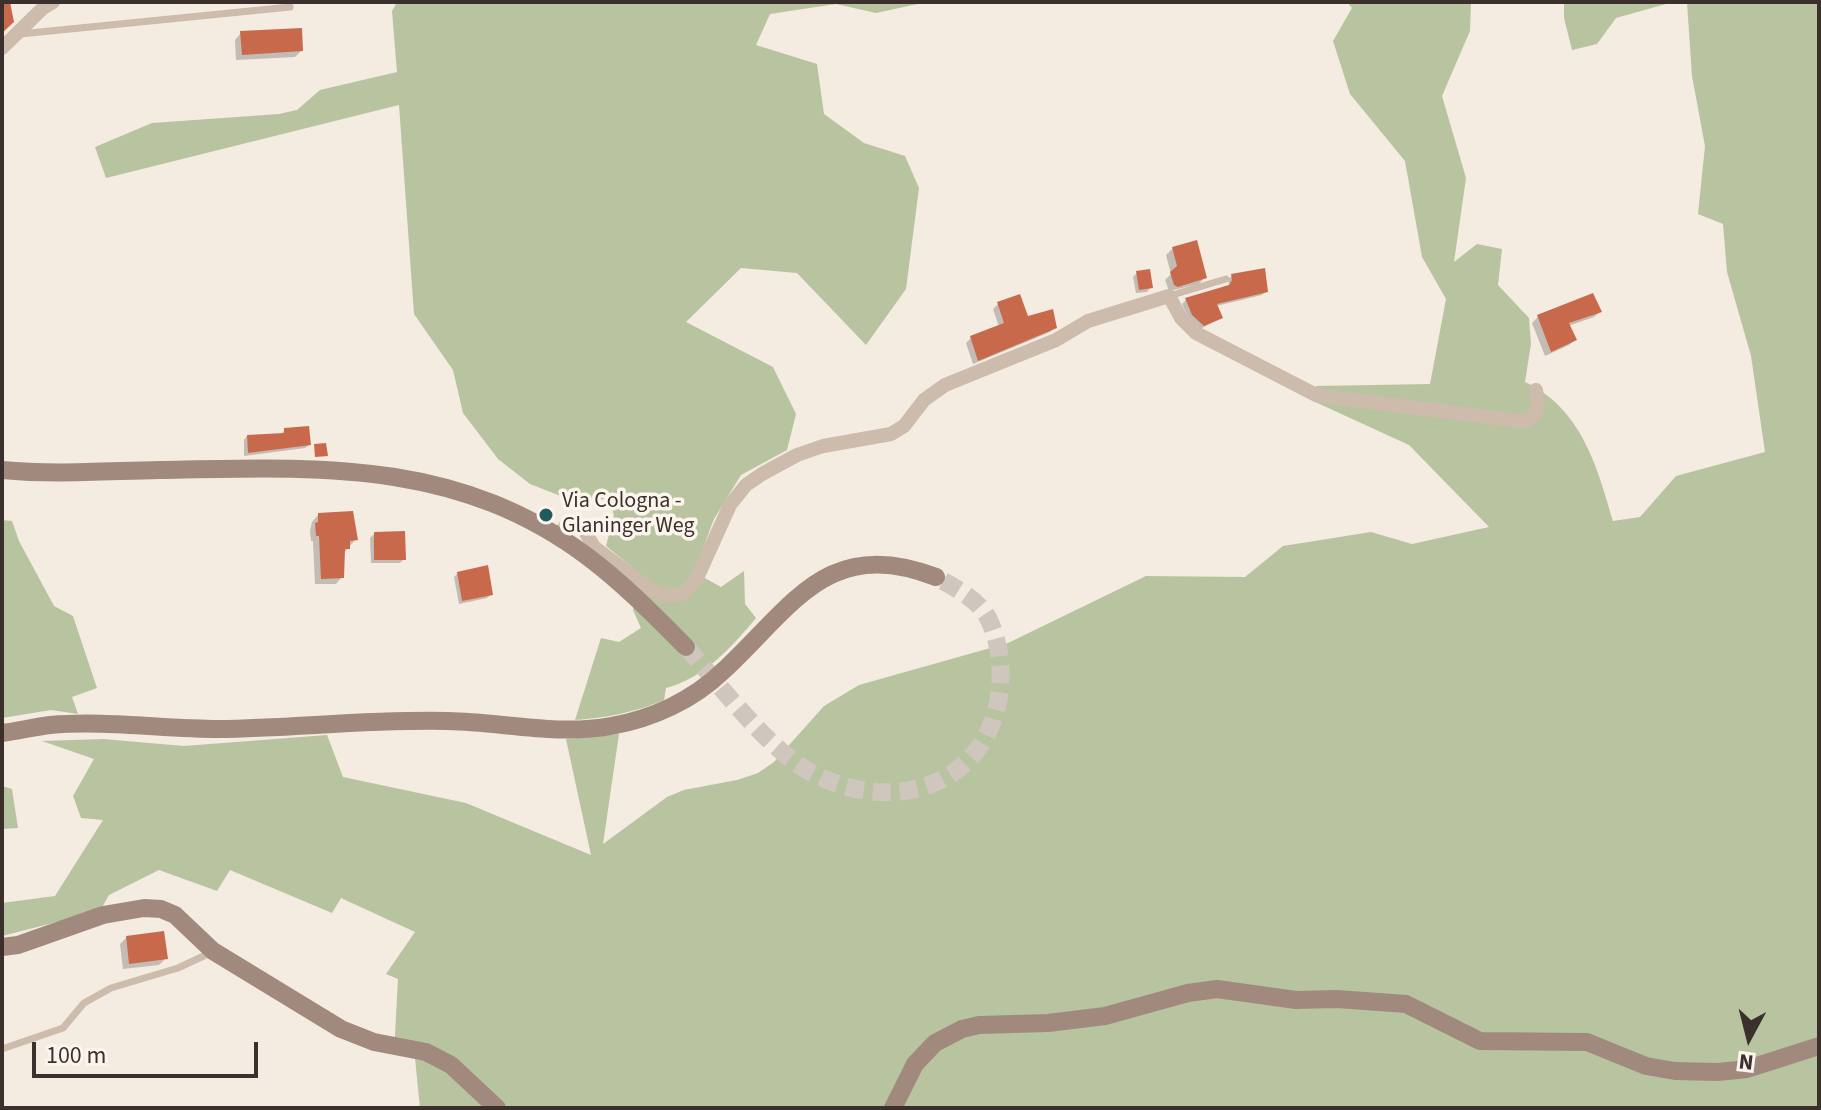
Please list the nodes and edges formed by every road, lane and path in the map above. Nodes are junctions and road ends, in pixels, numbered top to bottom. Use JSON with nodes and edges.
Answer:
{"nodes":[{"id":1,"x":53,"y":2,"type":"edge"},
{"id":2,"x":290,"y":7,"type":"dead end"},
{"id":3,"x":18,"y":34,"type":"junction"},
{"id":4,"x":2,"y":48,"type":"edge"},
{"id":5,"x":1226,"y":279,"type":"dead end"},
{"id":6,"x":1169,"y":296,"type":"junction"},
{"id":7,"x":1536,"y":390,"type":"dead end"},
{"id":8,"x":2,"y":470,"type":"edge"},
{"id":9,"x":558,"y":537,"type":"junction"},
{"id":10,"x":936,"y":577,"type":"tunnel mouth"},
{"id":11,"x":686,"y":647,"type":"tunnel mouth"},
{"id":12,"x":2,"y":733,"type":"edge"},
{"id":13,"x":2,"y":947,"type":"edge"},
{"id":14,"x":213,"y":951,"type":"junction"},
{"id":15,"x":1819,"y":1046,"type":"edge"},
{"id":16,"x":2,"y":1049,"type":"edge"},
{"id":17,"x":497,"y":1108,"type":"edge"},
{"id":18,"x":893,"y":1108,"type":"edge"}],
"edges":[{"from":1,"to":3,"type":"street"},
{"from":2,"to":3,"type":"lane"},
{"from":3,"to":4,"type":"street"},
{"from":5,"to":6,"type":"lane"},
{"from":6,"to":7,"type":"street"},
{"from":6,"to":9,"type":"street"},
{"from":8,"to":9,"type":"main road"},
{"from":9,"to":11,"type":"main road"},
{"from":10,"to":12,"type":"main road"},
{"from":13,"to":14,"type":"main road"},
{"from":14,"to":16,"type":"lane"},
{"from":14,"to":17,"type":"main road"},
{"from":15,"to":18,"type":"main road"}]}
